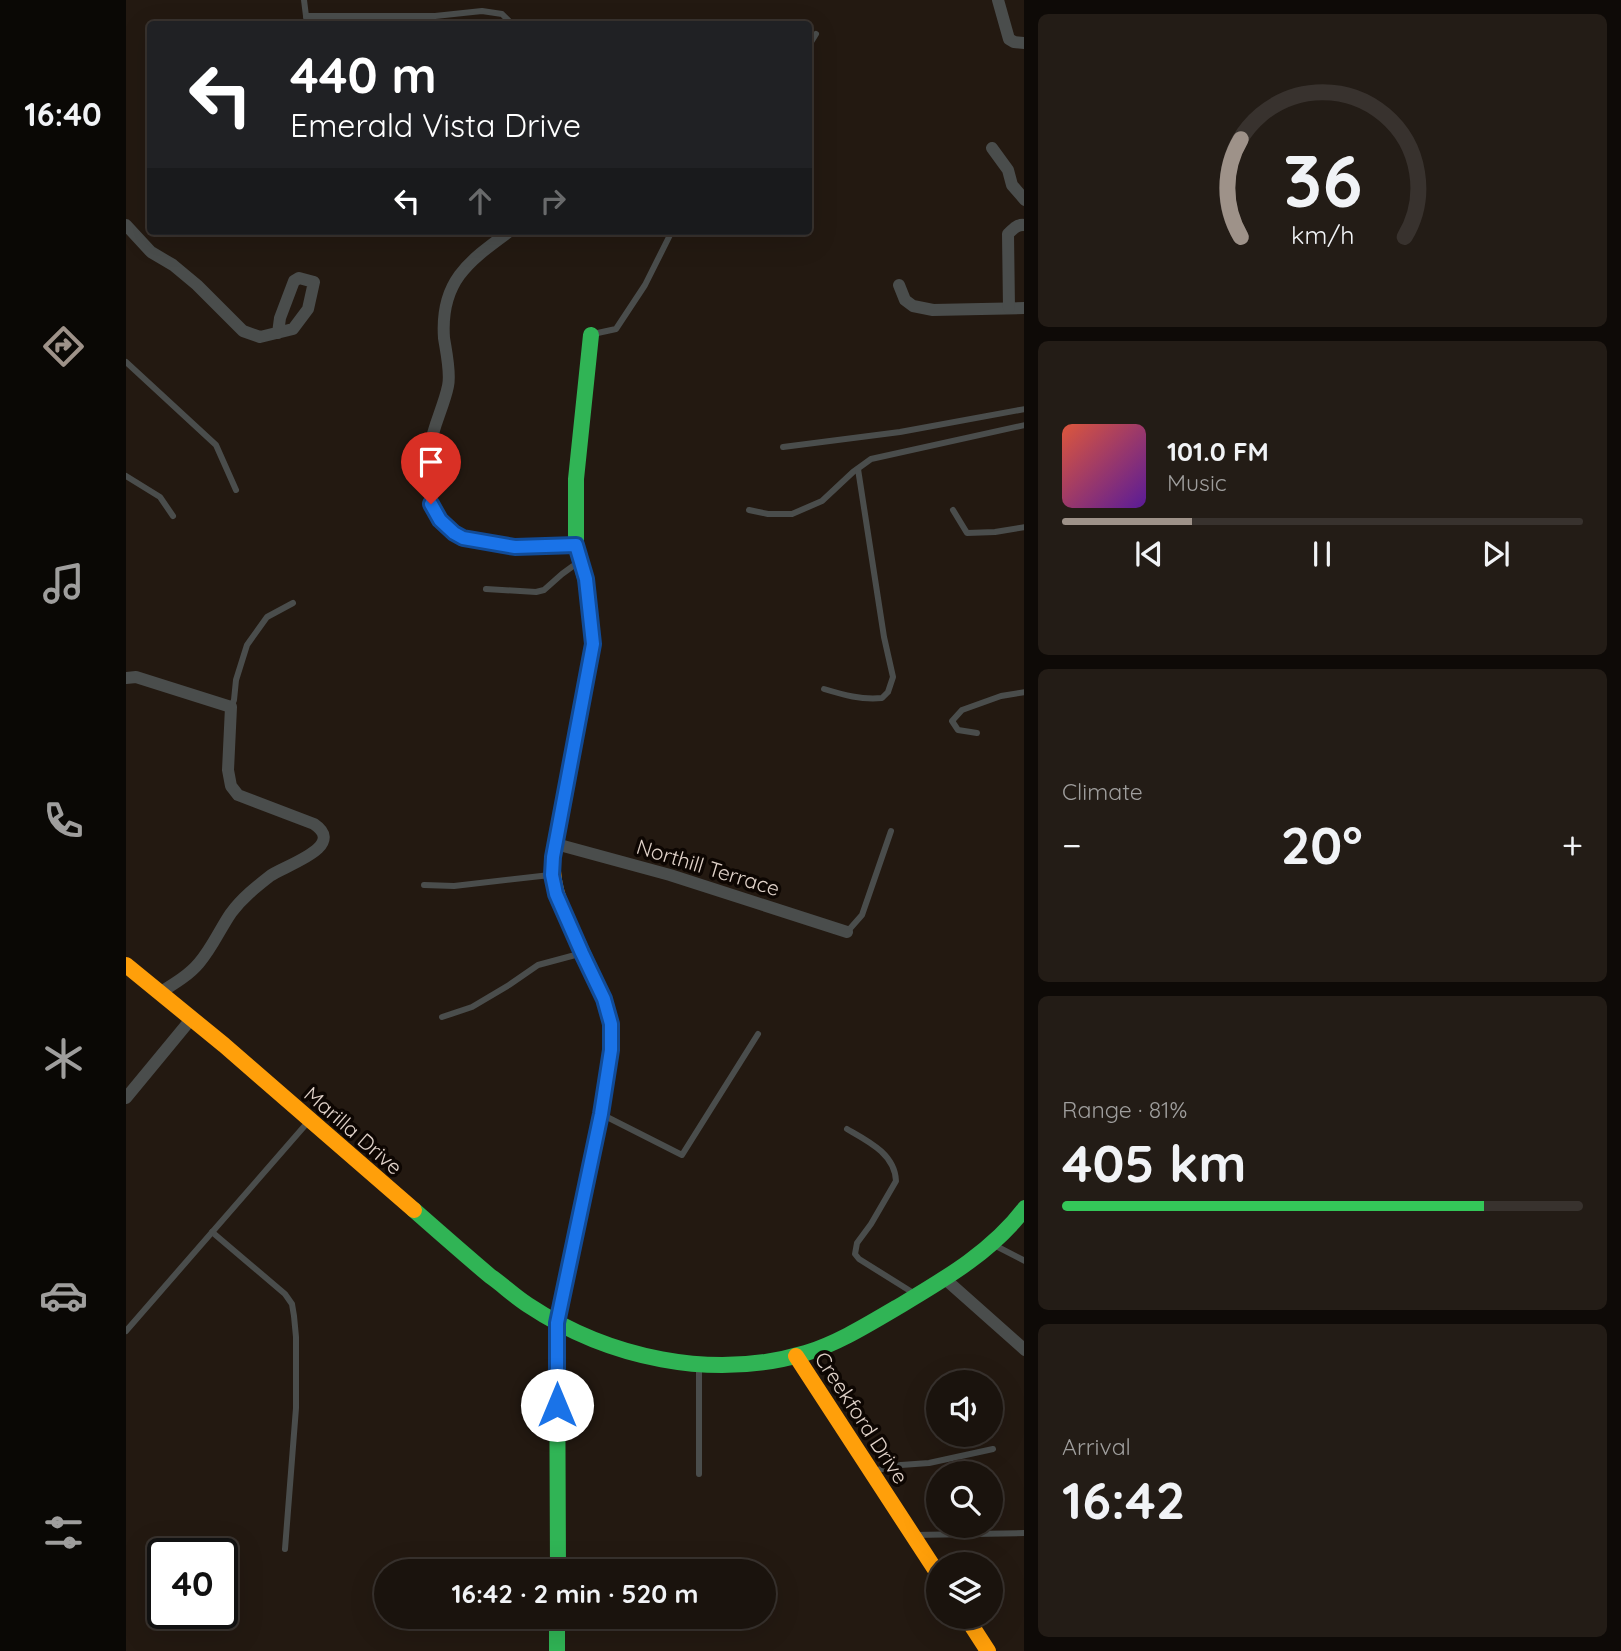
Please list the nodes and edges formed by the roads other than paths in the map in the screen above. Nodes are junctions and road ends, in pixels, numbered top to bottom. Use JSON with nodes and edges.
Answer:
{"nodes":[{"id":1,"x":304,"y":0,"type":"edge"},
{"id":2,"x":998,"y":0,"type":"edge"},
{"id":3,"x":306,"y":16,"type":"junction"},
{"id":4,"x":307,"y":21,"type":"edge"},
{"id":5,"x":509,"y":21,"type":"edge"},
{"id":6,"x":816,"y":34,"type":"dead end"},
{"id":7,"x":812,"y":40,"type":"edge"},
{"id":8,"x":1024,"y":43,"type":"edge"},
{"id":9,"x":992,"y":148,"type":"dead end"},
{"id":10,"x":1024,"y":200,"type":"edge"},
{"id":11,"x":126,"y":225,"type":"edge"},
{"id":12,"x":1024,"y":225,"type":"edge"},
{"id":13,"x":505,"y":235,"type":"edge"},
{"id":14,"x":670,"y":235,"type":"edge"},
{"id":15,"x":899,"y":285,"type":"dead end"},
{"id":16,"x":1009,"y":308,"type":"junction"},
{"id":17,"x":1024,"y":308,"type":"edge"},
{"id":18,"x":278,"y":333,"type":"dead end"},
{"id":19,"x":592,"y":335,"type":"joint"},
{"id":20,"x":126,"y":362,"type":"edge"},
{"id":21,"x":1024,"y":409,"type":"edge"},
{"id":22,"x":1024,"y":425,"type":"edge"},
{"id":23,"x":783,"y":447,"type":"dead end"},
{"id":24,"x":858,"y":469,"type":"junction"},
{"id":25,"x":126,"y":476,"type":"edge"},
{"id":26,"x":236,"y":490,"type":"dead end"},
{"id":27,"x":749,"y":510,"type":"dead end"},
{"id":28,"x":953,"y":510,"type":"dead end"},
{"id":29,"x":173,"y":516,"type":"dead end"},
{"id":30,"x":1024,"y":527,"type":"edge"},
{"id":31,"x":576,"y":545,"type":"junction"},
{"id":32,"x":583,"y":566,"type":"junction"},
{"id":33,"x":486,"y":589,"type":"dead end"},
{"id":34,"x":293,"y":603,"type":"dead end"},
{"id":35,"x":126,"y":678,"type":"edge"},
{"id":36,"x":824,"y":689,"type":"dead end"},
{"id":37,"x":1024,"y":692,"type":"edge"},
{"id":38,"x":231,"y":707,"type":"junction"},
{"id":39,"x":977,"y":733,"type":"dead end"},
{"id":40,"x":891,"y":831,"type":"dead end"},
{"id":41,"x":555,"y":844,"type":"junction"},
{"id":42,"x":552,"y":875,"type":"junction"},
{"id":43,"x":424,"y":886,"type":"dead end"},
{"id":44,"x":847,"y":932,"type":"joint"},
{"id":45,"x":582,"y":953,"type":"junction"},
{"id":46,"x":126,"y":965,"type":"edge"},
{"id":47,"x":161,"y":992,"type":"junction"},
{"id":48,"x":442,"y":1017,"type":"dead end"},
{"id":49,"x":192,"y":1018,"type":"junction"},
{"id":50,"x":758,"y":1034,"type":"dead end"},
{"id":51,"x":126,"y":1098,"type":"edge"},
{"id":52,"x":601,"y":1114,"type":"junction"},
{"id":53,"x":309,"y":1120,"type":"junction"},
{"id":54,"x":847,"y":1129,"type":"dead end"},
{"id":55,"x":1024,"y":1208,"type":"edge"},
{"id":56,"x":212,"y":1232,"type":"junction"},
{"id":57,"x":992,"y":1244,"type":"junction"},
{"id":58,"x":1024,"y":1261,"type":"edge"},
{"id":59,"x":944,"y":1278,"type":"junction"},
{"id":60,"x":916,"y":1295,"type":"junction"},
{"id":61,"x":557,"y":1323,"type":"junction"},
{"id":62,"x":126,"y":1331,"type":"edge"},
{"id":63,"x":1024,"y":1350,"type":"edge"},
{"id":64,"x":796,"y":1356,"type":"junction"},
{"id":65,"x":699,"y":1365,"type":"junction"},
{"id":66,"x":993,"y":1449,"type":"dead end"},
{"id":67,"x":871,"y":1471,"type":"junction"},
{"id":68,"x":699,"y":1474,"type":"dead end"},
{"id":69,"x":1024,"y":1532,"type":"edge"},
{"id":70,"x":913,"y":1535,"type":"junction"},
{"id":71,"x":285,"y":1549,"type":"dead end"},
{"id":72,"x":926,"y":1555,"type":"edge"},
{"id":73,"x":558,"y":1559,"type":"edge"},
{"id":74,"x":557,"y":1629,"type":"edge"},
{"id":75,"x":974,"y":1629,"type":"edge"},
{"id":76,"x":557,"y":1651,"type":"edge"},
{"id":77,"x":988,"y":1651,"type":"edge"}],
"edges":[{"from":1,"to":3,"type":"lane"},
{"from":2,"to":8,"type":"street"},
{"from":3,"to":4,"type":"lane"},
{"from":3,"to":5,"type":"lane"},
{"from":6,"to":7,"type":"lane"},
{"from":9,"to":10,"type":"street"},
{"from":11,"to":18,"type":"street"},
{"from":12,"to":16,"type":"street"},
{"from":13,"to":31,"type":"street"},
{"from":14,"to":19,"type":"lane"},
{"from":15,"to":16,"type":"street"},
{"from":16,"to":17,"type":"street"},
{"from":19,"to":31,"type":"street"},
{"from":20,"to":26,"type":"lane"},
{"from":21,"to":23,"type":"lane"},
{"from":22,"to":24,"type":"lane"},
{"from":24,"to":27,"type":"lane"},
{"from":24,"to":36,"type":"lane"},
{"from":25,"to":29,"type":"lane"},
{"from":28,"to":30,"type":"lane"},
{"from":31,"to":32,"type":"street"},
{"from":32,"to":33,"type":"lane"},
{"from":32,"to":41,"type":"street"},
{"from":34,"to":38,"type":"lane"},
{"from":35,"to":38,"type":"street"},
{"from":37,"to":39,"type":"lane"},
{"from":38,"to":47,"type":"street"},
{"from":40,"to":44,"type":"lane"},
{"from":41,"to":42,"type":"street"},
{"from":41,"to":44,"type":"street","name":"Northill Terrace"},
{"from":42,"to":43,"type":"lane"},
{"from":42,"to":45,"type":"street"},
{"from":45,"to":48,"type":"lane"},
{"from":45,"to":52,"type":"street"},
{"from":46,"to":47,"type":"street","name":"Marilla Drive"},
{"from":47,"to":49,"type":"street","name":"Marilla Drive"},
{"from":49,"to":51,"type":"street"},
{"from":49,"to":53,"type":"street","name":"Marilla Drive"},
{"from":50,"to":52,"type":"lane"},
{"from":52,"to":61,"type":"street"},
{"from":53,"to":56,"type":"lane"},
{"from":53,"to":61,"type":"street","name":"Marilla Drive"},
{"from":54,"to":60,"type":"lane"},
{"from":55,"to":57,"type":"street","name":"Marilla Drive"},
{"from":56,"to":62,"type":"lane"},
{"from":56,"to":71,"type":"lane"},
{"from":57,"to":58,"type":"lane"},
{"from":57,"to":59,"type":"street","name":"Marilla Drive"},
{"from":59,"to":60,"type":"street","name":"Marilla Drive"},
{"from":59,"to":63,"type":"street"},
{"from":60,"to":64,"type":"street","name":"Marilla Drive"},
{"from":61,"to":65,"type":"street","name":"Marilla Drive"},
{"from":61,"to":73,"type":"street"},
{"from":64,"to":65,"type":"street","name":"Marilla Drive"},
{"from":64,"to":67,"type":"street","name":"Creekford Drive"},
{"from":65,"to":68,"type":"lane"},
{"from":66,"to":67,"type":"lane"},
{"from":67,"to":70,"type":"street","name":"Creekford Drive"},
{"from":69,"to":70,"type":"lane"},
{"from":70,"to":72,"type":"street","name":"Creekford Drive"},
{"from":74,"to":76,"type":"street"},
{"from":75,"to":77,"type":"street"}]}
